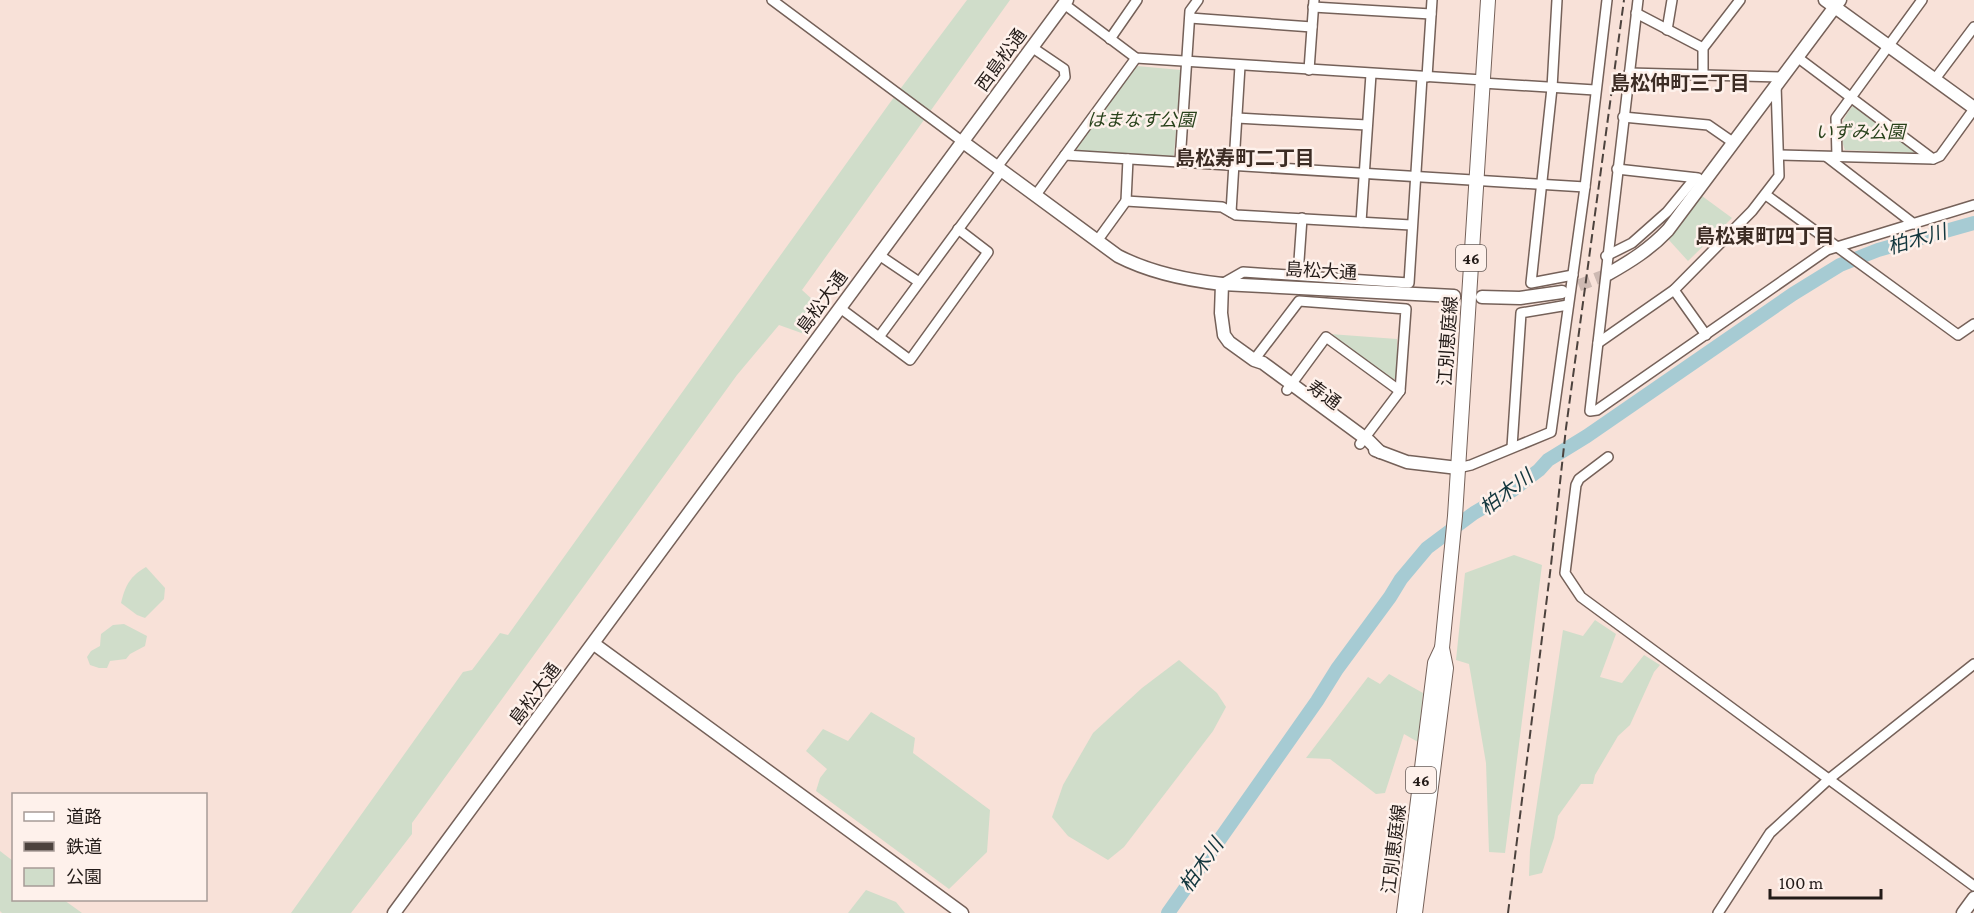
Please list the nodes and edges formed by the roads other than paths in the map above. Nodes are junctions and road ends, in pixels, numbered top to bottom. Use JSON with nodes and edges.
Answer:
{"nodes":[{"id":1,"x":772,"y":0,"type":"edge"},
{"id":2,"x":1137,"y":0,"type":"edge"},
{"id":3,"x":1198,"y":0,"type":"edge"},
{"id":4,"x":1431,"y":0,"type":"edge"},
{"id":5,"x":1488,"y":0,"type":"edge"},
{"id":6,"x":1557,"y":0,"type":"edge"},
{"id":7,"x":1607,"y":0,"type":"edge"},
{"id":8,"x":1638,"y":0,"type":"edge"},
{"id":9,"x":1672,"y":0,"type":"edge"},
{"id":10,"x":1740,"y":0,"type":"edge"},
{"id":11,"x":1922,"y":0,"type":"edge"},
{"id":12,"x":1065,"y":2,"type":"edge"},
{"id":13,"x":1314,"y":3,"type":"edge"},
{"id":14,"x":1833,"y":3,"type":"edge"},
{"id":15,"x":1636,"y":13,"type":"junction"},
{"id":16,"x":1431,"y":14,"type":"junction"},
{"id":17,"x":1190,"y":18,"type":"junction"},
{"id":18,"x":1312,"y":27,"type":"junction"},
{"id":19,"x":1974,"y":27,"type":"edge"},
{"id":20,"x":1667,"y":30,"type":"junction"},
{"id":21,"x":1110,"y":39,"type":"junction"},
{"id":22,"x":1888,"y":46,"type":"junction"},
{"id":23,"x":1033,"y":48,"type":"junction"},
{"id":24,"x":1703,"y":48,"type":"junction"},
{"id":25,"x":1797,"y":57,"type":"junction"},
{"id":26,"x":1136,"y":58,"type":"junction"},
{"id":27,"x":1187,"y":62,"type":"junction"},
{"id":28,"x":1240,"y":66,"type":"junction"},
{"id":29,"x":1310,"y":70,"type":"junction"},
{"id":30,"x":1629,"y":73,"type":"junction"},
{"id":31,"x":1371,"y":74,"type":"junction"},
{"id":32,"x":1703,"y":75,"type":"junction"},
{"id":33,"x":1424,"y":77,"type":"junction"},
{"id":34,"x":1935,"y":79,"type":"junction"},
{"id":35,"x":1780,"y":81,"type":"junction"},
{"id":36,"x":1482,"y":82,"type":"junction"},
{"id":37,"x":1552,"y":88,"type":"junction"},
{"id":38,"x":1595,"y":90,"type":"junction"},
{"id":39,"x":1851,"y":97,"type":"junction"},
{"id":40,"x":1974,"y":108,"type":"edge"},
{"id":41,"x":1623,"y":117,"type":"junction"},
{"id":42,"x":1237,"y":118,"type":"junction"},
{"id":43,"x":1367,"y":125,"type":"junction"},
{"id":44,"x":963,"y":142,"type":"junction"},
{"id":45,"x":1734,"y":142,"type":"junction"},
{"id":46,"x":1065,"y":155,"type":"junction"},
{"id":47,"x":1780,"y":155,"type":"junction"},
{"id":48,"x":1832,"y":157,"type":"junction"},
{"id":49,"x":1128,"y":159,"type":"junction"},
{"id":50,"x":1933,"y":159,"type":"junction"},
{"id":51,"x":1180,"y":162,"type":"junction"},
{"id":52,"x":1234,"y":165,"type":"junction"},
{"id":53,"x":999,"y":168,"type":"junction"},
{"id":54,"x":1617,"y":169,"type":"junction"},
{"id":55,"x":1365,"y":174,"type":"junction"},
{"id":56,"x":1414,"y":177,"type":"junction"},
{"id":57,"x":1701,"y":179,"type":"junction"},
{"id":58,"x":1477,"y":182,"type":"junction"},
{"id":59,"x":1542,"y":185,"type":"junction"},
{"id":60,"x":1585,"y":187,"type":"junction"},
{"id":61,"x":1035,"y":195,"type":"junction"},
{"id":62,"x":1766,"y":195,"type":"junction"},
{"id":63,"x":1126,"y":201,"type":"junction"},
{"id":64,"x":1974,"y":205,"type":"edge"},
{"id":65,"x":1231,"y":212,"type":"junction"},
{"id":66,"x":1302,"y":218,"type":"junction"},
{"id":67,"x":1361,"y":222,"type":"junction"},
{"id":68,"x":1914,"y":224,"type":"junction"},
{"id":69,"x":1412,"y":225,"type":"junction"},
{"id":70,"x":958,"y":229,"type":"junction"},
{"id":71,"x":1097,"y":241,"type":"junction"},
{"id":72,"x":1843,"y":249,"type":"junction"},
{"id":73,"x":879,"y":255,"type":"junction"},
{"id":74,"x":1606,"y":256,"type":"junction"},
{"id":75,"x":1608,"y":274,"type":"tunnel mouth"},
{"id":76,"x":1573,"y":275,"type":"junction"},
{"id":77,"x":1298,"y":276,"type":"junction"},
{"id":78,"x":919,"y":282,"type":"junction"},
{"id":79,"x":1222,"y":284,"type":"junction"},
{"id":80,"x":1674,"y":290,"type":"junction"},
{"id":81,"x":1562,"y":292,"type":"tunnel mouth"},
{"id":82,"x":1454,"y":296,"type":"dead end"},
{"id":83,"x":1482,"y":297,"type":"dead end"},
{"id":84,"x":1568,"y":305,"type":"junction"},
{"id":85,"x":840,"y":309,"type":"junction"},
{"id":86,"x":1974,"y":324,"type":"edge"},
{"id":87,"x":1706,"y":335,"type":"junction"},
{"id":88,"x":879,"y":337,"type":"junction"},
{"id":89,"x":1598,"y":343,"type":"junction"},
{"id":90,"x":1254,"y":360,"type":"junction"},
{"id":91,"x":1289,"y":387,"type":"junction"},
{"id":92,"x":1400,"y":391,"type":"junction"},
{"id":93,"x":1363,"y":441,"type":"junction"},
{"id":94,"x":1512,"y":447,"type":"junction"},
{"id":95,"x":1608,"y":457,"type":"dead end"},
{"id":96,"x":1458,"y":468,"type":"junction"},
{"id":97,"x":594,"y":644,"type":"junction"},
{"id":98,"x":1442,"y":648,"type":"junction"},
{"id":99,"x":1974,"y":664,"type":"edge"},
{"id":100,"x":1829,"y":779,"type":"junction"},
{"id":101,"x":1974,"y":886,"type":"edge"},
{"id":102,"x":1974,"y":898,"type":"edge"},
{"id":103,"x":394,"y":913,"type":"edge"},
{"id":104,"x":962,"y":913,"type":"edge"},
{"id":105,"x":1404,"y":913,"type":"edge"},
{"id":106,"x":1415,"y":913,"type":"edge"},
{"id":107,"x":1718,"y":913,"type":"edge"},
{"id":108,"x":1963,"y":913,"type":"edge"}],
"edges":[{"from":1,"to":44,"type":"street"},
{"from":2,"to":21,"type":"street"},
{"from":3,"to":17,"type":"street"},
{"from":4,"to":16,"type":"street"},
{"from":5,"to":36,"type":"main road","name":"江別恵庭線","number":"46"},
{"from":6,"to":37,"type":"street"},
{"from":7,"to":38,"type":"street"},
{"from":8,"to":15,"type":"street"},
{"from":9,"to":20,"type":"street"},
{"from":10,"to":24,"type":"street"},
{"from":11,"to":22,"type":"street"},
{"from":12,"to":21,"type":"street"},
{"from":12,"to":23,"type":"street","name":"西島松通"},
{"from":13,"to":16,"type":"street"},
{"from":13,"to":18,"type":"street"},
{"from":14,"to":22,"type":"street"},
{"from":14,"to":25,"type":"street"},
{"from":15,"to":20,"type":"street"},
{"from":15,"to":30,"type":"street"},
{"from":16,"to":33,"type":"street"},
{"from":17,"to":18,"type":"street"},
{"from":17,"to":27,"type":"street"},
{"from":18,"to":29,"type":"street"},
{"from":19,"to":34,"type":"street"},
{"from":20,"to":24,"type":"street"},
{"from":21,"to":26,"type":"street"},
{"from":22,"to":34,"type":"street"},
{"from":22,"to":39,"type":"street"},
{"from":23,"to":44,"type":"street","name":"西島松通"},
{"from":23,"to":53,"type":"street"},
{"from":24,"to":32,"type":"street"},
{"from":25,"to":35,"type":"street"},
{"from":25,"to":39,"type":"street"},
{"from":26,"to":27,"type":"street"},
{"from":26,"to":46,"type":"street"},
{"from":27,"to":28,"type":"street"},
{"from":27,"to":51,"type":"street"},
{"from":28,"to":29,"type":"street"},
{"from":28,"to":42,"type":"street"},
{"from":29,"to":31,"type":"street"},
{"from":30,"to":32,"type":"street"},
{"from":30,"to":41,"type":"street"},
{"from":31,"to":33,"type":"street"},
{"from":31,"to":43,"type":"street"},
{"from":32,"to":35,"type":"street"},
{"from":33,"to":36,"type":"street"},
{"from":33,"to":56,"type":"street"},
{"from":34,"to":40,"type":"street"},
{"from":35,"to":45,"type":"street"},
{"from":35,"to":47,"type":"street"},
{"from":36,"to":37,"type":"street"},
{"from":36,"to":58,"type":"main road","name":"江別恵庭線","number":"46"},
{"from":37,"to":38,"type":"street"},
{"from":37,"to":59,"type":"street"},
{"from":38,"to":60,"type":"street"},
{"from":39,"to":48,"type":"street"},
{"from":39,"to":50,"type":"street"},
{"from":40,"to":50,"type":"street"},
{"from":41,"to":45,"type":"street"},
{"from":41,"to":54,"type":"street"},
{"from":42,"to":43,"type":"street"},
{"from":42,"to":52,"type":"street"},
{"from":43,"to":55,"type":"street"},
{"from":44,"to":53,"type":"street","name":"島松大通"},
{"from":44,"to":73,"type":"street","name":"島松大通"},
{"from":45,"to":57,"type":"street"},
{"from":46,"to":49,"type":"street"},
{"from":46,"to":61,"type":"street"},
{"from":47,"to":48,"type":"street"},
{"from":47,"to":62,"type":"street"},
{"from":48,"to":50,"type":"street"},
{"from":48,"to":68,"type":"street"},
{"from":49,"to":51,"type":"street"},
{"from":49,"to":63,"type":"street"},
{"from":51,"to":52,"type":"street"},
{"from":52,"to":55,"type":"street"},
{"from":52,"to":65,"type":"street"},
{"from":53,"to":61,"type":"street","name":"島松大通"},
{"from":53,"to":70,"type":"street"},
{"from":54,"to":57,"type":"street"},
{"from":54,"to":74,"type":"street"},
{"from":55,"to":56,"type":"street"},
{"from":55,"to":67,"type":"street"},
{"from":56,"to":58,"type":"street"},
{"from":56,"to":69,"type":"street"},
{"from":57,"to":74,"type":"street"},
{"from":57,"to":75,"type":"street"},
{"from":58,"to":59,"type":"street"},
{"from":58,"to":96,"type":"main road","name":"江別恵庭線","number":"46"},
{"from":59,"to":60,"type":"street"},
{"from":59,"to":76,"type":"street"},
{"from":60,"to":76,"type":"street"},
{"from":61,"to":71,"type":"street","name":"島松大通"},
{"from":62,"to":72,"type":"street"},
{"from":62,"to":80,"type":"street"},
{"from":63,"to":65,"type":"street"},
{"from":63,"to":71,"type":"street"},
{"from":64,"to":68,"type":"street"},
{"from":65,"to":66,"type":"street"},
{"from":66,"to":67,"type":"street"},
{"from":66,"to":77,"type":"street"},
{"from":67,"to":69,"type":"street"},
{"from":68,"to":72,"type":"street"},
{"from":69,"to":77,"type":"street"},
{"from":70,"to":78,"type":"street"},
{"from":70,"to":88,"type":"street"},
{"from":71,"to":79,"type":"street","name":"島松大通"},
{"from":72,"to":86,"type":"street"},
{"from":72,"to":87,"type":"street"},
{"from":73,"to":78,"type":"street"},
{"from":73,"to":85,"type":"street","name":"島松大通"},
{"from":74,"to":89,"type":"street"},
{"from":76,"to":84,"type":"street"},
{"from":77,"to":79,"type":"street"},
{"from":78,"to":88,"type":"street"},
{"from":79,"to":82,"type":"street","name":"島松大通"},
{"from":79,"to":90,"type":"street","name":"寿通"},
{"from":80,"to":87,"type":"street"},
{"from":80,"to":89,"type":"street"},
{"from":81,"to":83,"type":"street"},
{"from":84,"to":94,"type":"street"},
{"from":84,"to":94,"type":"street"},
{"from":85,"to":88,"type":"street"},
{"from":85,"to":97,"type":"street","name":"島松大通"},
{"from":87,"to":89,"type":"street"},
{"from":90,"to":91,"type":"street","name":"寿通"},
{"from":90,"to":92,"type":"street"},
{"from":91,"to":92,"type":"street"},
{"from":91,"to":93,"type":"street","name":"寿通"},
{"from":92,"to":93,"type":"street"},
{"from":93,"to":96,"type":"street","name":"寿通"},
{"from":94,"to":96,"type":"street"},
{"from":95,"to":100,"type":"street"},
{"from":96,"to":98,"type":"main road","name":"江別恵庭線","number":"46"},
{"from":97,"to":103,"type":"street","name":"島松大通"},
{"from":97,"to":104,"type":"street"},
{"from":98,"to":105,"type":"main road","name":"江別恵庭線","number":"46"},
{"from":98,"to":106,"type":"main road","name":"江別恵庭線","number":"46"},
{"from":99,"to":100,"type":"street"},
{"from":100,"to":101,"type":"street"},
{"from":100,"to":107,"type":"street"},
{"from":102,"to":108,"type":"street"}]}
